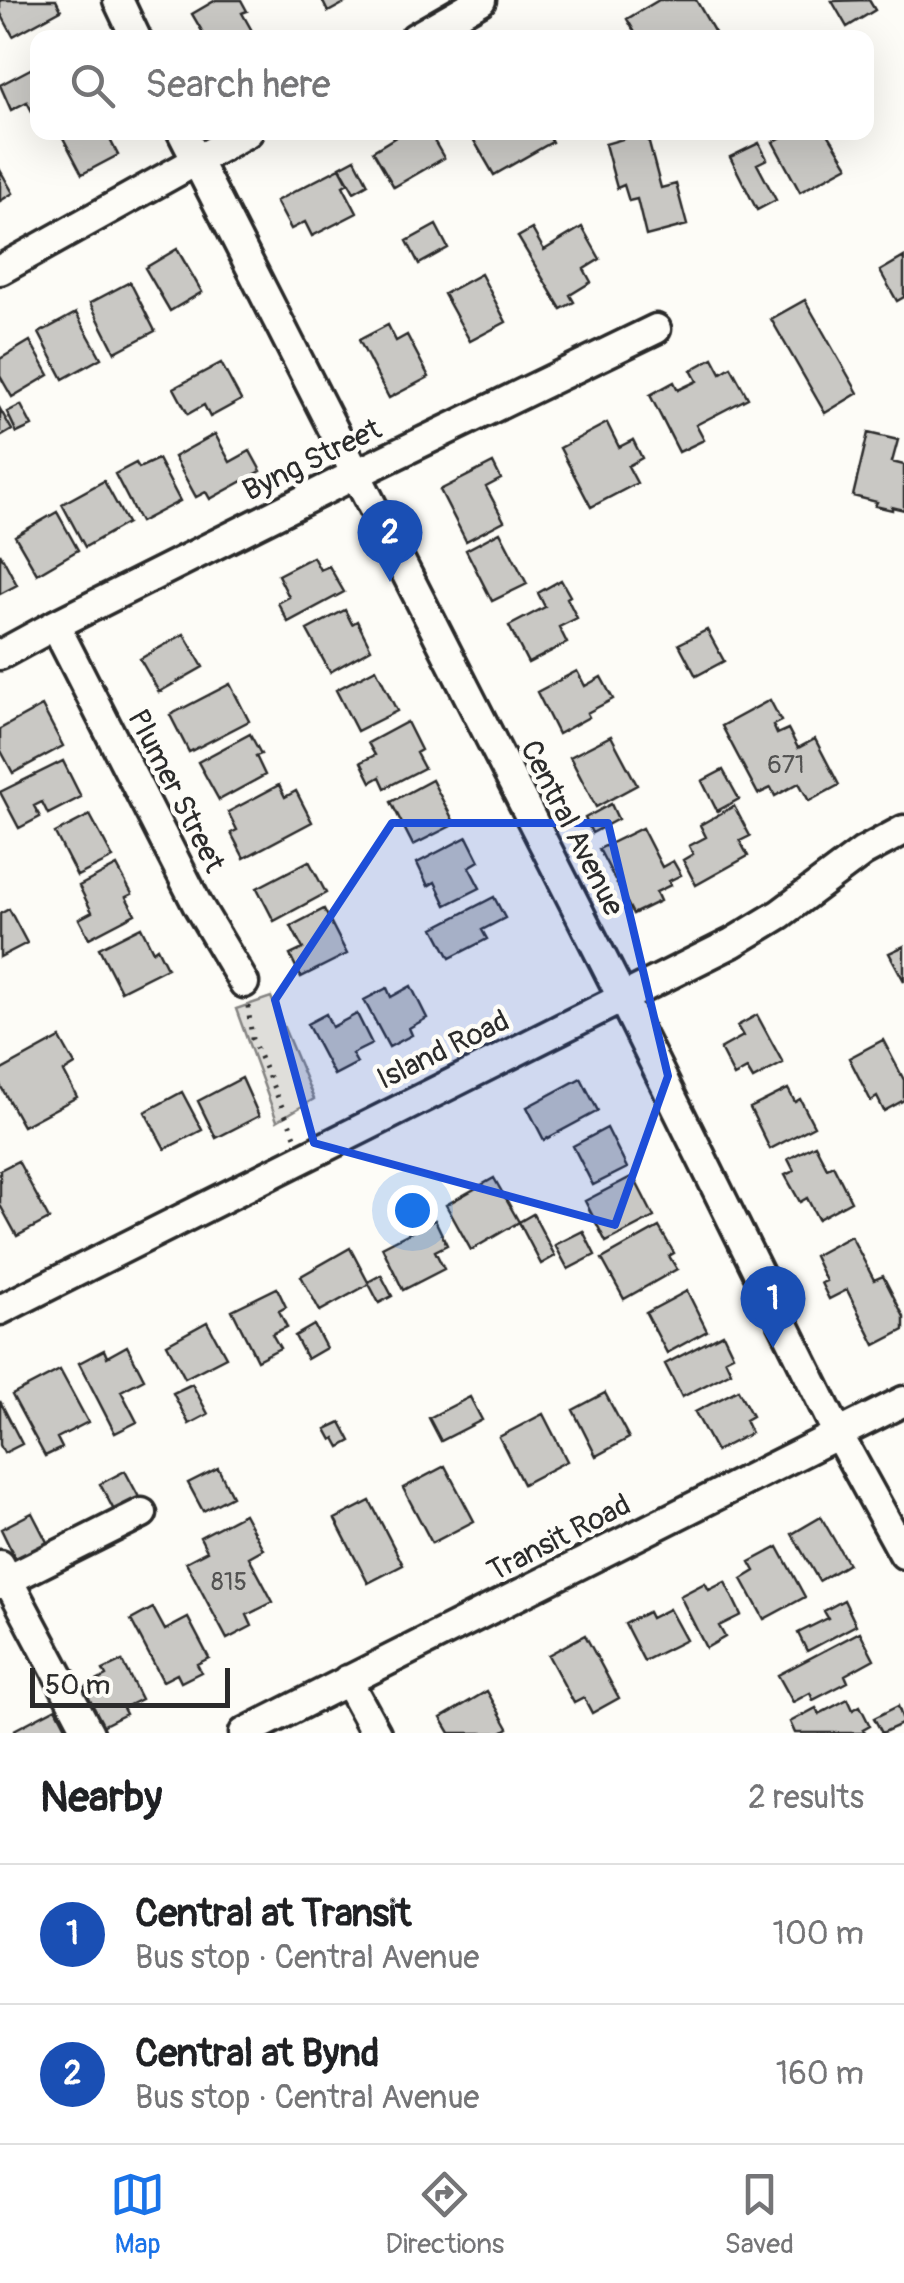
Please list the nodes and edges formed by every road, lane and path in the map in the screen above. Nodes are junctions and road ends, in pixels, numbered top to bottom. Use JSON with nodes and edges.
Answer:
{"nodes":[{"id":1,"x":118,"y":0,"type":"edge"},
{"id":2,"x":480,"y":0,"type":"edge"},
{"id":3,"x":132,"y":30,"type":"edge"},
{"id":4,"x":429,"y":30,"type":"edge"},
{"id":5,"x":186,"y":140,"type":"edge"},
{"id":6,"x":234,"y":140,"type":"edge"},
{"id":7,"x":196,"y":162,"type":"junction"},
{"id":8,"x":0,"y":270,"type":"edge"},
{"id":9,"x":656,"y":330,"type":"dead end"},
{"id":10,"x":356,"y":474,"type":"junction"},
{"id":11,"x":54,"y":625,"type":"junction"},
{"id":12,"x":0,"y":655,"type":"edge"},
{"id":13,"x":904,"y":830,"type":"edge"},
{"id":14,"x":246,"y":995,"type":"joint"},
{"id":15,"x":622,"y":997,"type":"junction"},
{"id":16,"x":305,"y":1155,"type":"junction"},
{"id":17,"x":0,"y":1310,"type":"edge"},
{"id":18,"x":904,"y":1401,"type":"edge"},
{"id":19,"x":838,"y":1434,"type":"junction"},
{"id":20,"x":142,"y":1513,"type":"dead end"},
{"id":21,"x":904,"y":1554,"type":"edge"},
{"id":22,"x":2,"y":1576,"type":"edge"},
{"id":23,"x":347,"y":1680,"type":"junction"},
{"id":24,"x":89,"y":1733,"type":"edge"},
{"id":25,"x":244,"y":1733,"type":"edge"},
{"id":26,"x":376,"y":1733,"type":"edge"}],
"edges":[{"from":1,"to":3,"type":"street"},
{"from":2,"to":4,"type":"street"},
{"from":5,"to":7,"type":"street","name":"Central Avenue"},
{"from":6,"to":7,"type":"street"},
{"from":7,"to":8,"type":"street"},
{"from":7,"to":10,"type":"street","name":"Central Avenue"},
{"from":9,"to":10,"type":"street","name":"Byng Street"},
{"from":10,"to":11,"type":"street","name":"Byng Street"},
{"from":10,"to":15,"type":"street","name":"Central Avenue"},
{"from":11,"to":12,"type":"street","name":"Byng Street"},
{"from":11,"to":14,"type":"street","name":"Plumer Street"},
{"from":13,"to":15,"type":"street","name":"Island Road"},
{"from":14,"to":16,"type":"path"},
{"from":15,"to":16,"type":"street","name":"Island Road"},
{"from":15,"to":19,"type":"street","name":"Central Avenue"},
{"from":16,"to":17,"type":"street","name":"Island Road"},
{"from":18,"to":19,"type":"street","name":"Transit Road"},
{"from":19,"to":21,"type":"street","name":"Central Avenue"},
{"from":19,"to":23,"type":"street","name":"Transit Road"},
{"from":20,"to":22,"type":"street"},
{"from":22,"to":24,"type":"street"},
{"from":23,"to":25,"type":"street","name":"Transit Road"},
{"from":23,"to":26,"type":"street"}]}
